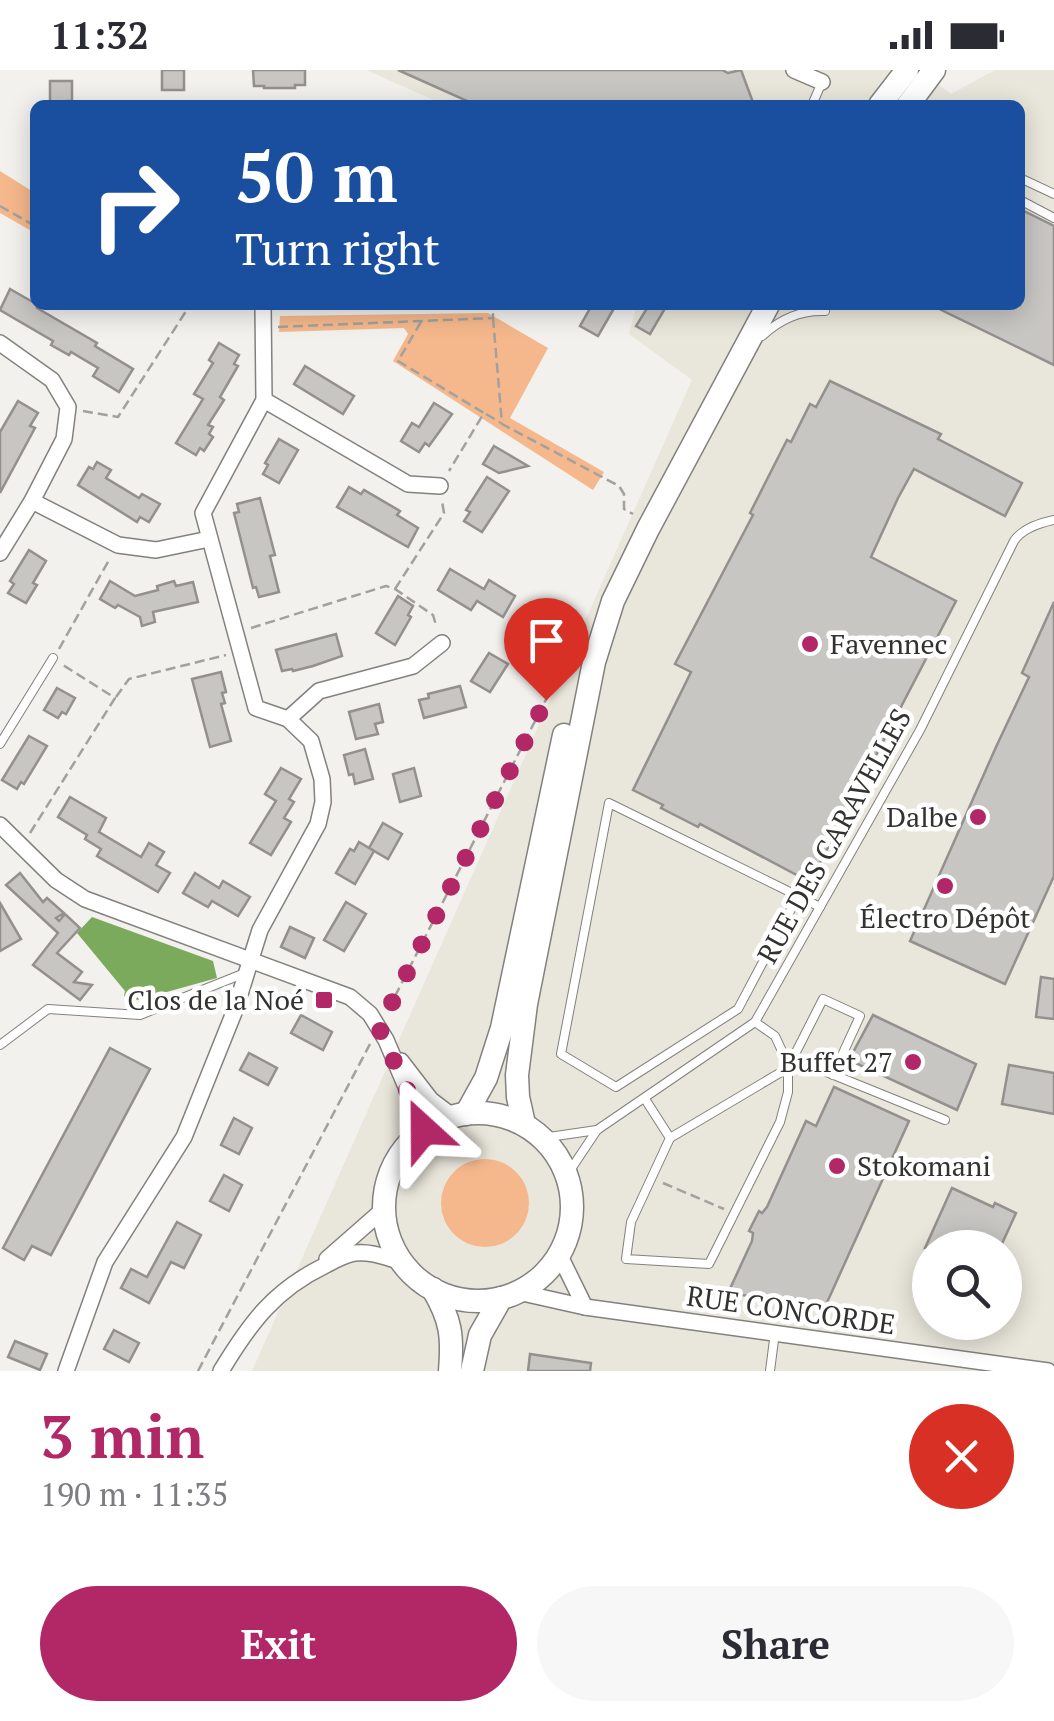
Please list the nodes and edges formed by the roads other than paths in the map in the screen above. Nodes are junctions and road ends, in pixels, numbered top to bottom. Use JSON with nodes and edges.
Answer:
{"nodes":[{"id":1,"x":794,"y":70,"type":"edge"},
{"id":2,"x":934,"y":70,"type":"edge"},
{"id":3,"x":901,"y":74,"type":"edge"},
{"id":4,"x":822,"y":82,"type":"joint"},
{"id":5,"x":814,"y":100,"type":"edge"},
{"id":6,"x":883,"y":100,"type":"edge"},
{"id":7,"x":912,"y":100,"type":"edge"},
{"id":8,"x":1025,"y":180,"type":"edge"},
{"id":9,"x":1054,"y":194,"type":"edge"},
{"id":10,"x":1025,"y":203,"type":"edge"},
{"id":11,"x":1054,"y":218,"type":"edge"},
{"id":12,"x":264,"y":310,"type":"edge"},
{"id":13,"x":754,"y":310,"type":"edge"},
{"id":14,"x":765,"y":310,"type":"edge"},
{"id":15,"x":824,"y":310,"type":"dead end"},
{"id":16,"x":0,"y":343,"type":"edge"},
{"id":17,"x":740,"y":356,"type":"junction"},
{"id":18,"x":264,"y":400,"type":"junction"},
{"id":19,"x":440,"y":486,"type":"road end"},
{"id":20,"x":32,"y":501,"type":"junction"},
{"id":21,"x":1054,"y":520,"type":"edge"},
{"id":22,"x":208,"y":540,"type":"junction"},
{"id":23,"x":0,"y":553,"type":"edge"},
{"id":24,"x":442,"y":643,"type":"road end"},
{"id":25,"x":53,"y":658,"type":"road end"},
{"id":26,"x":288,"y":719,"type":"junction"},
{"id":27,"x":0,"y":744,"type":"edge"},
{"id":28,"x":0,"y":825,"type":"edge"},
{"id":29,"x":798,"y":896,"type":"junction"},
{"id":30,"x":820,"y":908,"type":"junction"},
{"id":31,"x":247,"y":966,"type":"junction"},
{"id":32,"x":755,"y":1022,"type":"junction"},
{"id":33,"x":382,"y":1034,"type":"junction"},
{"id":34,"x":0,"y":1045,"type":"edge"},
{"id":35,"x":790,"y":1062,"type":"junction"},
{"id":36,"x":833,"y":1075,"type":"junction"},
{"id":37,"x":645,"y":1098,"type":"junction"},
{"id":38,"x":459,"y":1115,"type":"junction"},
{"id":39,"x":945,"y":1120,"type":"dead end"},
{"id":40,"x":596,"y":1130,"type":"junction"},
{"id":41,"x":533,"y":1131,"type":"junction"},
{"id":42,"x":670,"y":1138,"type":"junction"},
{"id":43,"x":413,"y":1139,"type":"junction"},
{"id":44,"x":566,"y":1176,"type":"junction"},
{"id":45,"x":384,"y":1209,"type":"junction"},
{"id":46,"x":559,"y":1254,"type":"junction"},
{"id":47,"x":402,"y":1262,"type":"junction"},
{"id":48,"x":313,"y":1270,"type":"junction"},
{"id":49,"x":433,"y":1290,"type":"junction"},
{"id":50,"x":510,"y":1295,"type":"junction"},
{"id":51,"x":585,"y":1307,"type":"junction"},
{"id":52,"x":775,"y":1332,"type":"junction"},
{"id":53,"x":66,"y":1371,"type":"edge"},
{"id":54,"x":221,"y":1371,"type":"edge"},
{"id":55,"x":450,"y":1371,"type":"edge"},
{"id":56,"x":472,"y":1371,"type":"edge"},
{"id":57,"x":770,"y":1371,"type":"edge"},
{"id":58,"x":1048,"y":1371,"type":"edge"}],
"edges":[{"from":1,"to":4,"type":"street"},
{"from":2,"to":7,"type":"main road"},
{"from":3,"to":6,"type":"main road"},
{"from":4,"to":5,"type":"lane"},
{"from":8,"to":9,"type":"lane"},
{"from":10,"to":11,"type":"lane"},
{"from":12,"to":18,"type":"street"},
{"from":13,"to":38,"type":"main road"},
{"from":14,"to":17,"type":"main road"},
{"from":15,"to":17,"type":"lane"},
{"from":16,"to":20,"type":"street"},
{"from":17,"to":41,"type":"main road"},
{"from":18,"to":19,"type":"street"},
{"from":18,"to":22,"type":"street"},
{"from":20,"to":22,"type":"street"},
{"from":20,"to":23,"type":"street"},
{"from":21,"to":30,"type":"lane","name":"RUE DES CARAVELLES"},
{"from":22,"to":26,"type":"street"},
{"from":24,"to":26,"type":"street"},
{"from":25,"to":27,"type":"lane"},
{"from":26,"to":31,"type":"street"},
{"from":28,"to":31,"type":"street"},
{"from":29,"to":29,"type":"lane"},
{"from":29,"to":30,"type":"lane"},
{"from":30,"to":32,"type":"lane","name":"RUE DES CARAVELLES"},
{"from":31,"to":33,"type":"street"},
{"from":31,"to":34,"type":"lane"},
{"from":31,"to":53,"type":"street"},
{"from":32,"to":35,"type":"lane"},
{"from":32,"to":37,"type":"lane","name":"RUE DES CARAVELLES"},
{"from":33,"to":38,"type":"street"},
{"from":33,"to":43,"type":"street"},
{"from":35,"to":36,"type":"lane"},
{"from":35,"to":36,"type":"lane"},
{"from":35,"to":42,"type":"lane"},
{"from":35,"to":42,"type":"lane"},
{"from":36,"to":39,"type":"lane"},
{"from":37,"to":40,"type":"lane","name":"RUE DES CARAVELLES"},
{"from":37,"to":42,"type":"lane"},
{"from":38,"to":41,"type":"main road"},
{"from":38,"to":43,"type":"main road"},
{"from":40,"to":41,"type":"lane"},
{"from":40,"to":44,"type":"lane"},
{"from":41,"to":44,"type":"main road"},
{"from":43,"to":45,"type":"main road"},
{"from":44,"to":46,"type":"main road"},
{"from":45,"to":47,"type":"main road"},
{"from":45,"to":48,"type":"street"},
{"from":46,"to":50,"type":"main road"},
{"from":46,"to":51,"type":"street"},
{"from":47,"to":48,"type":"street"},
{"from":47,"to":49,"type":"main road"},
{"from":48,"to":54,"type":"street"},
{"from":49,"to":50,"type":"main road"},
{"from":49,"to":55,"type":"main road"},
{"from":50,"to":51,"type":"street","name":"RUE CONCORDE"},
{"from":50,"to":56,"type":"main road"},
{"from":51,"to":52,"type":"street","name":"RUE CONCORDE"},
{"from":52,"to":57,"type":"lane"},
{"from":52,"to":58,"type":"street","name":"RUE CONCORDE"}]}
